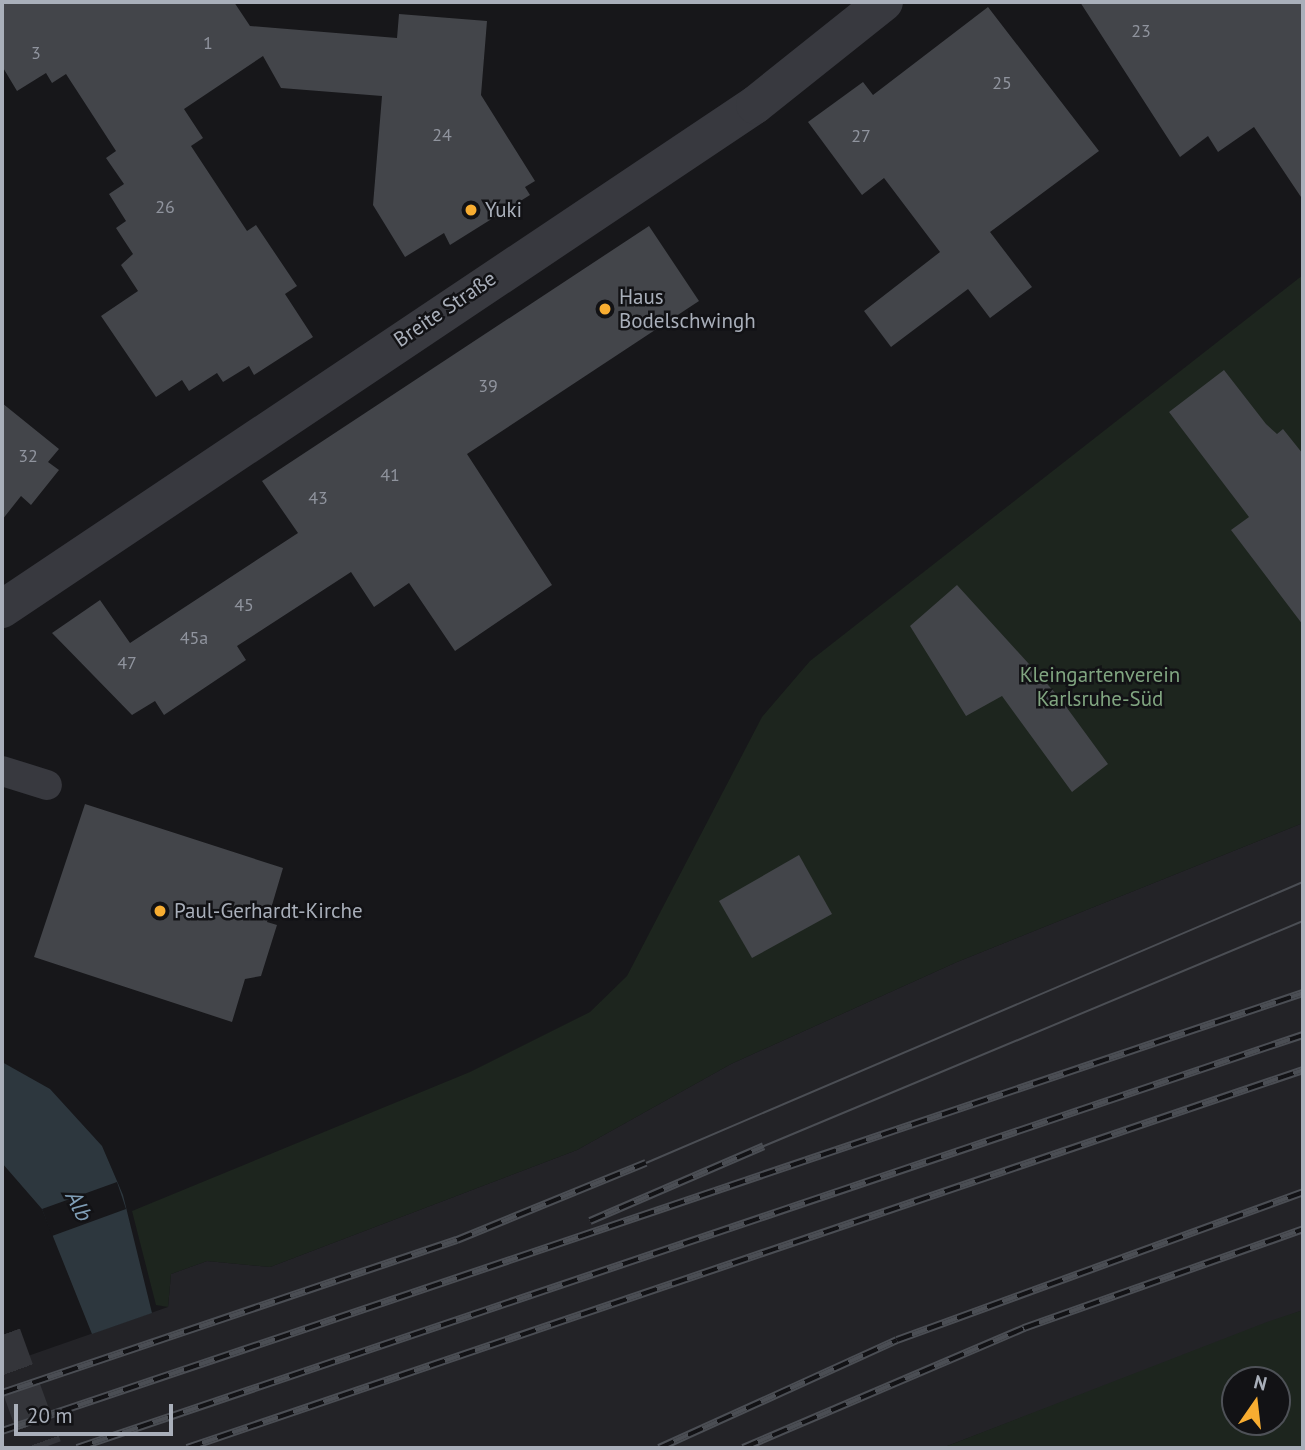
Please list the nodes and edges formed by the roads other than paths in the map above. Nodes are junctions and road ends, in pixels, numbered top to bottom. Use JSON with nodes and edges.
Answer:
{"nodes":[{"id":1,"x":884,"y":2,"type":"edge"},
{"id":2,"x":2,"y":609,"type":"edge"},
{"id":3,"x":2,"y":771,"type":"edge"},
{"id":4,"x":47,"y":785,"type":"dead end"}],
"edges":[{"from":1,"to":2,"type":"street","name":"Breite Straße"},
{"from":3,"to":4,"type":"lane"}]}
